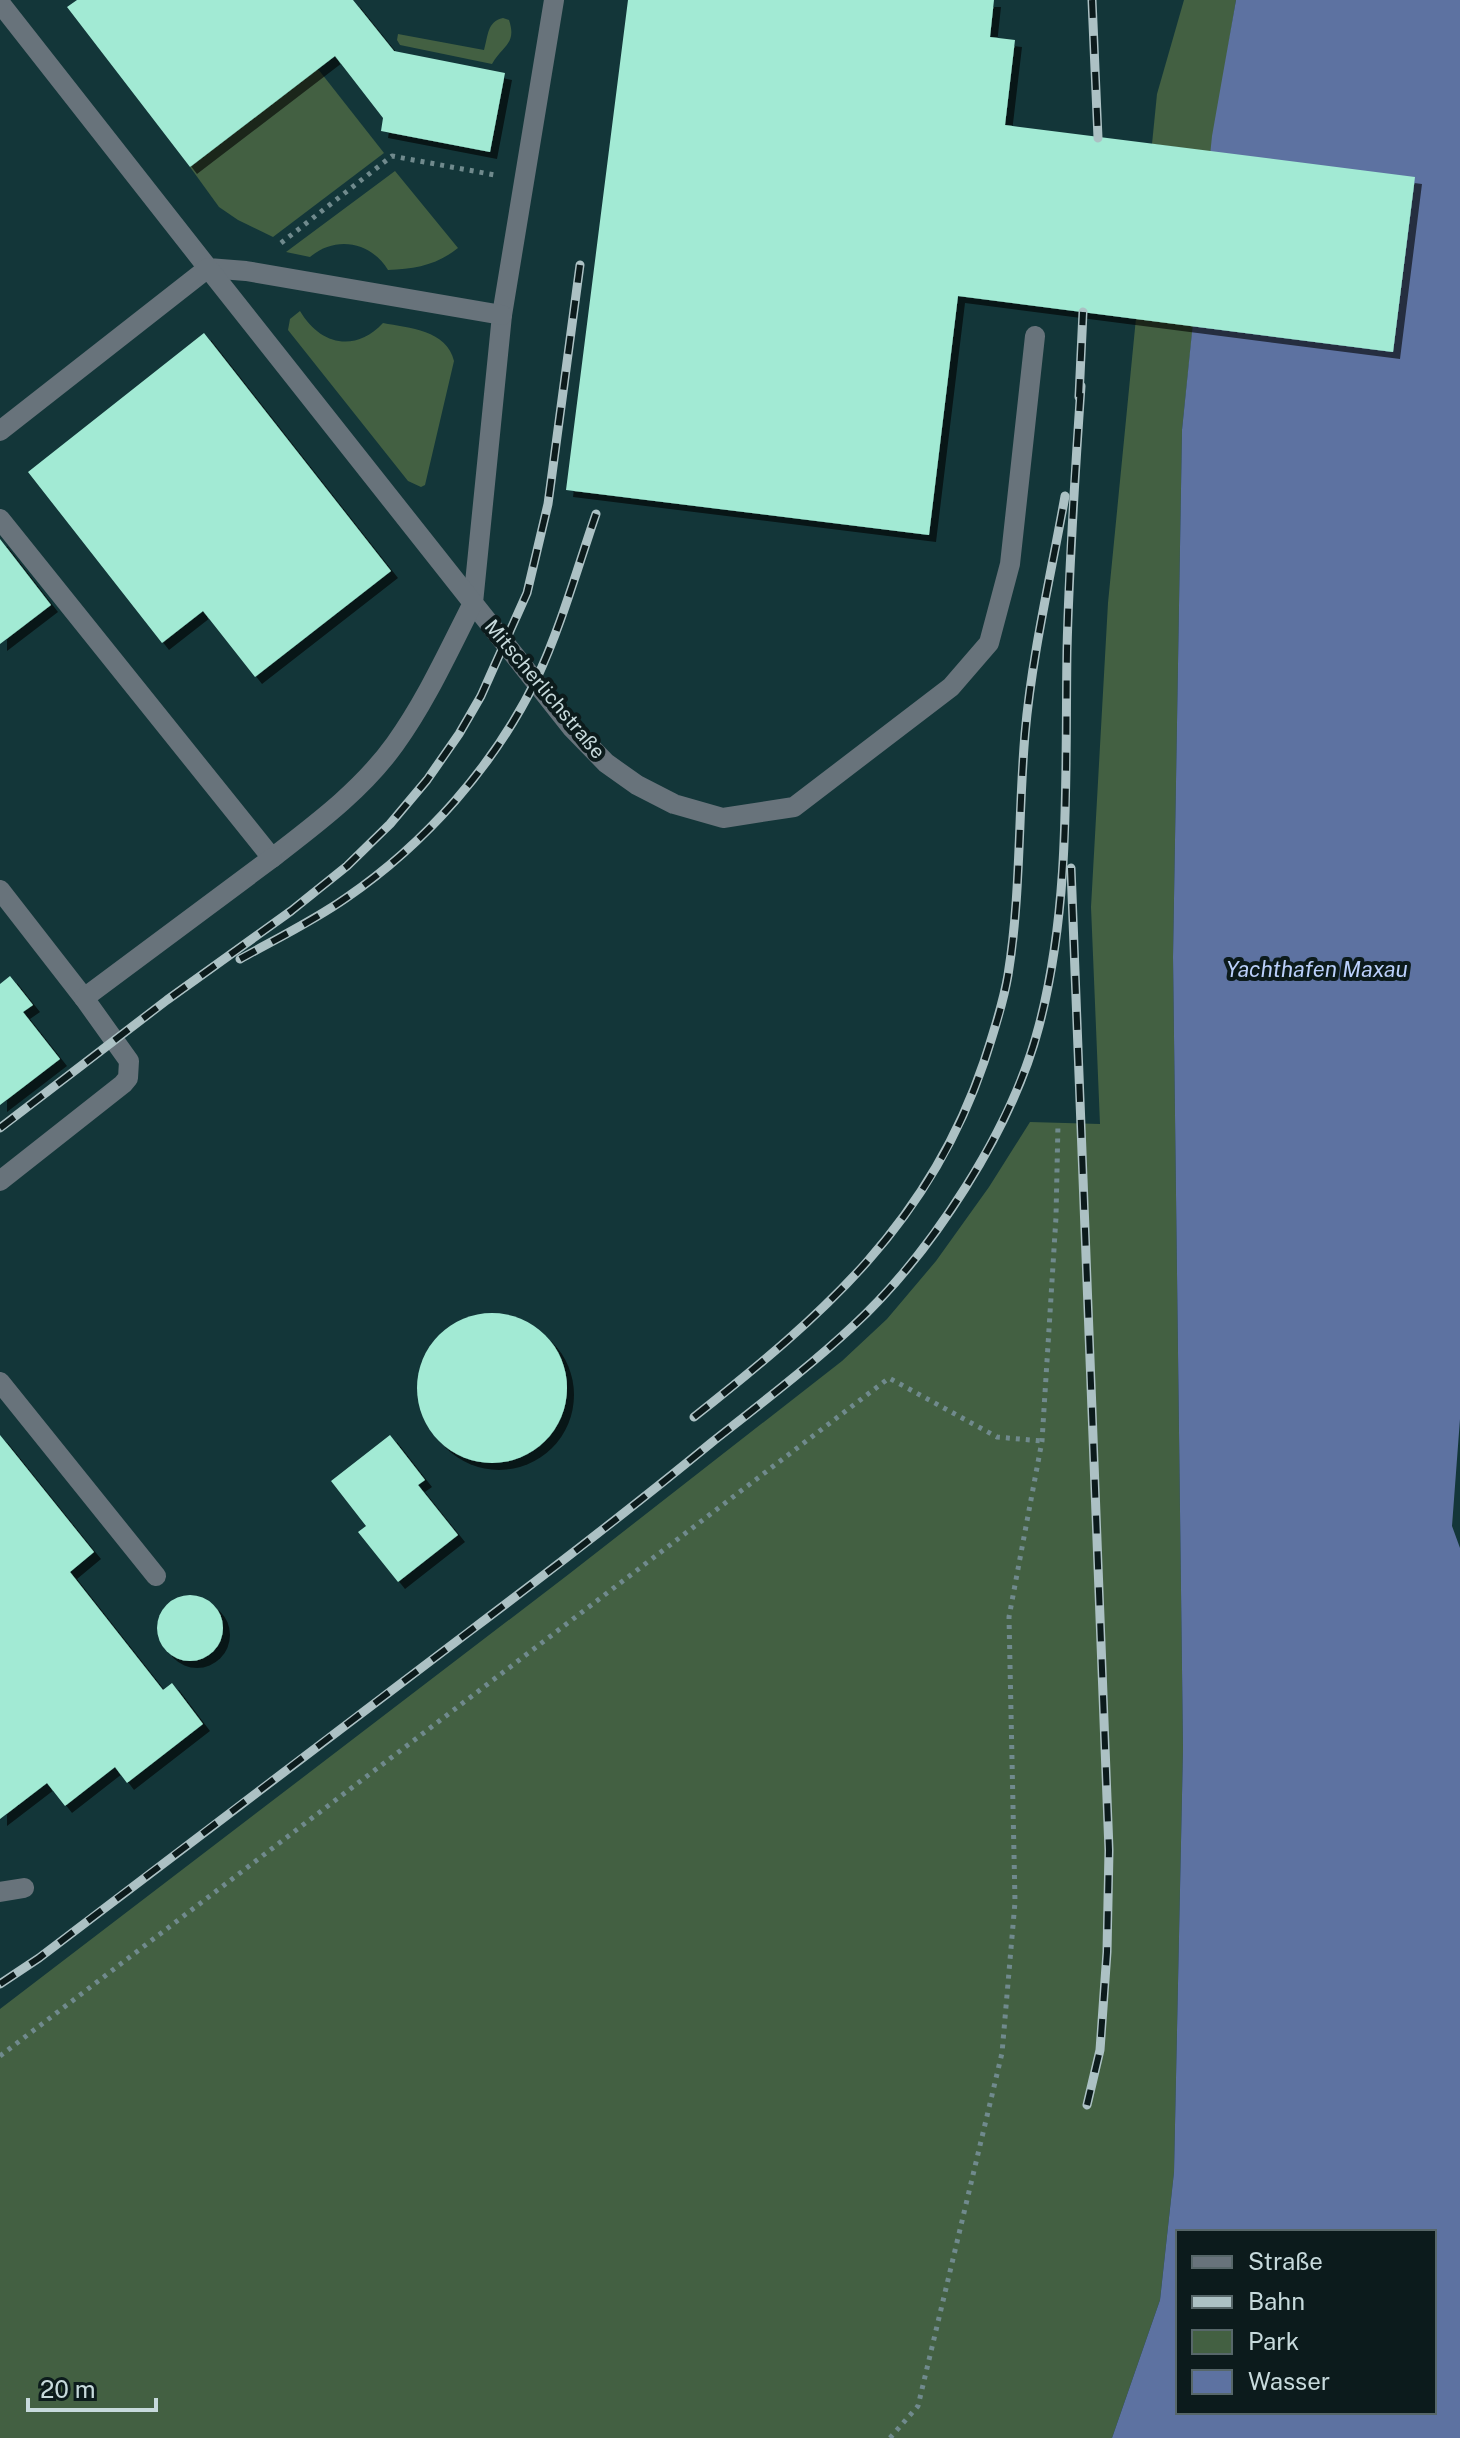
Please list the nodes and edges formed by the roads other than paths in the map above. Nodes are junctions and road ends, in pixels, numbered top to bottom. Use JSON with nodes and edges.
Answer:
{"nodes":[{"id":1,"x":554,"y":0,"type":"edge"},
{"id":2,"x":0,"y":3,"type":"edge"},
{"id":3,"x":208,"y":268,"type":"junction"},
{"id":4,"x":502,"y":315,"type":"junction"},
{"id":5,"x":1035,"y":336,"type":"dead end"},
{"id":6,"x":0,"y":431,"type":"edge"},
{"id":7,"x":0,"y":519,"type":"edge"},
{"id":8,"x":473,"y":603,"type":"junction"},
{"id":9,"x":272,"y":858,"type":"junction"},
{"id":10,"x":0,"y":890,"type":"edge"},
{"id":11,"x":84,"y":998,"type":"junction"},
{"id":12,"x":0,"y":1181,"type":"edge"},
{"id":13,"x":0,"y":1382,"type":"edge"},
{"id":14,"x":156,"y":1576,"type":"dead end"},
{"id":15,"x":24,"y":1888,"type":"dead end"},
{"id":16,"x":0,"y":1892,"type":"edge"}],
"edges":[{"from":1,"to":4,"type":"street","name":"Mitscherlichstraße"},
{"from":2,"to":3,"type":"street"},
{"from":3,"to":4,"type":"street"},
{"from":3,"to":6,"type":"street"},
{"from":3,"to":8,"type":"street"},
{"from":4,"to":8,"type":"street","name":"Mitscherlichstraße"},
{"from":5,"to":8,"type":"street","name":"Mitscherlichstraße"},
{"from":7,"to":9,"type":"street"},
{"from":8,"to":9,"type":"street"},
{"from":9,"to":11,"type":"street"},
{"from":10,"to":11,"type":"street"},
{"from":11,"to":12,"type":"street"},
{"from":13,"to":14,"type":"street"},
{"from":15,"to":16,"type":"street"}]}
